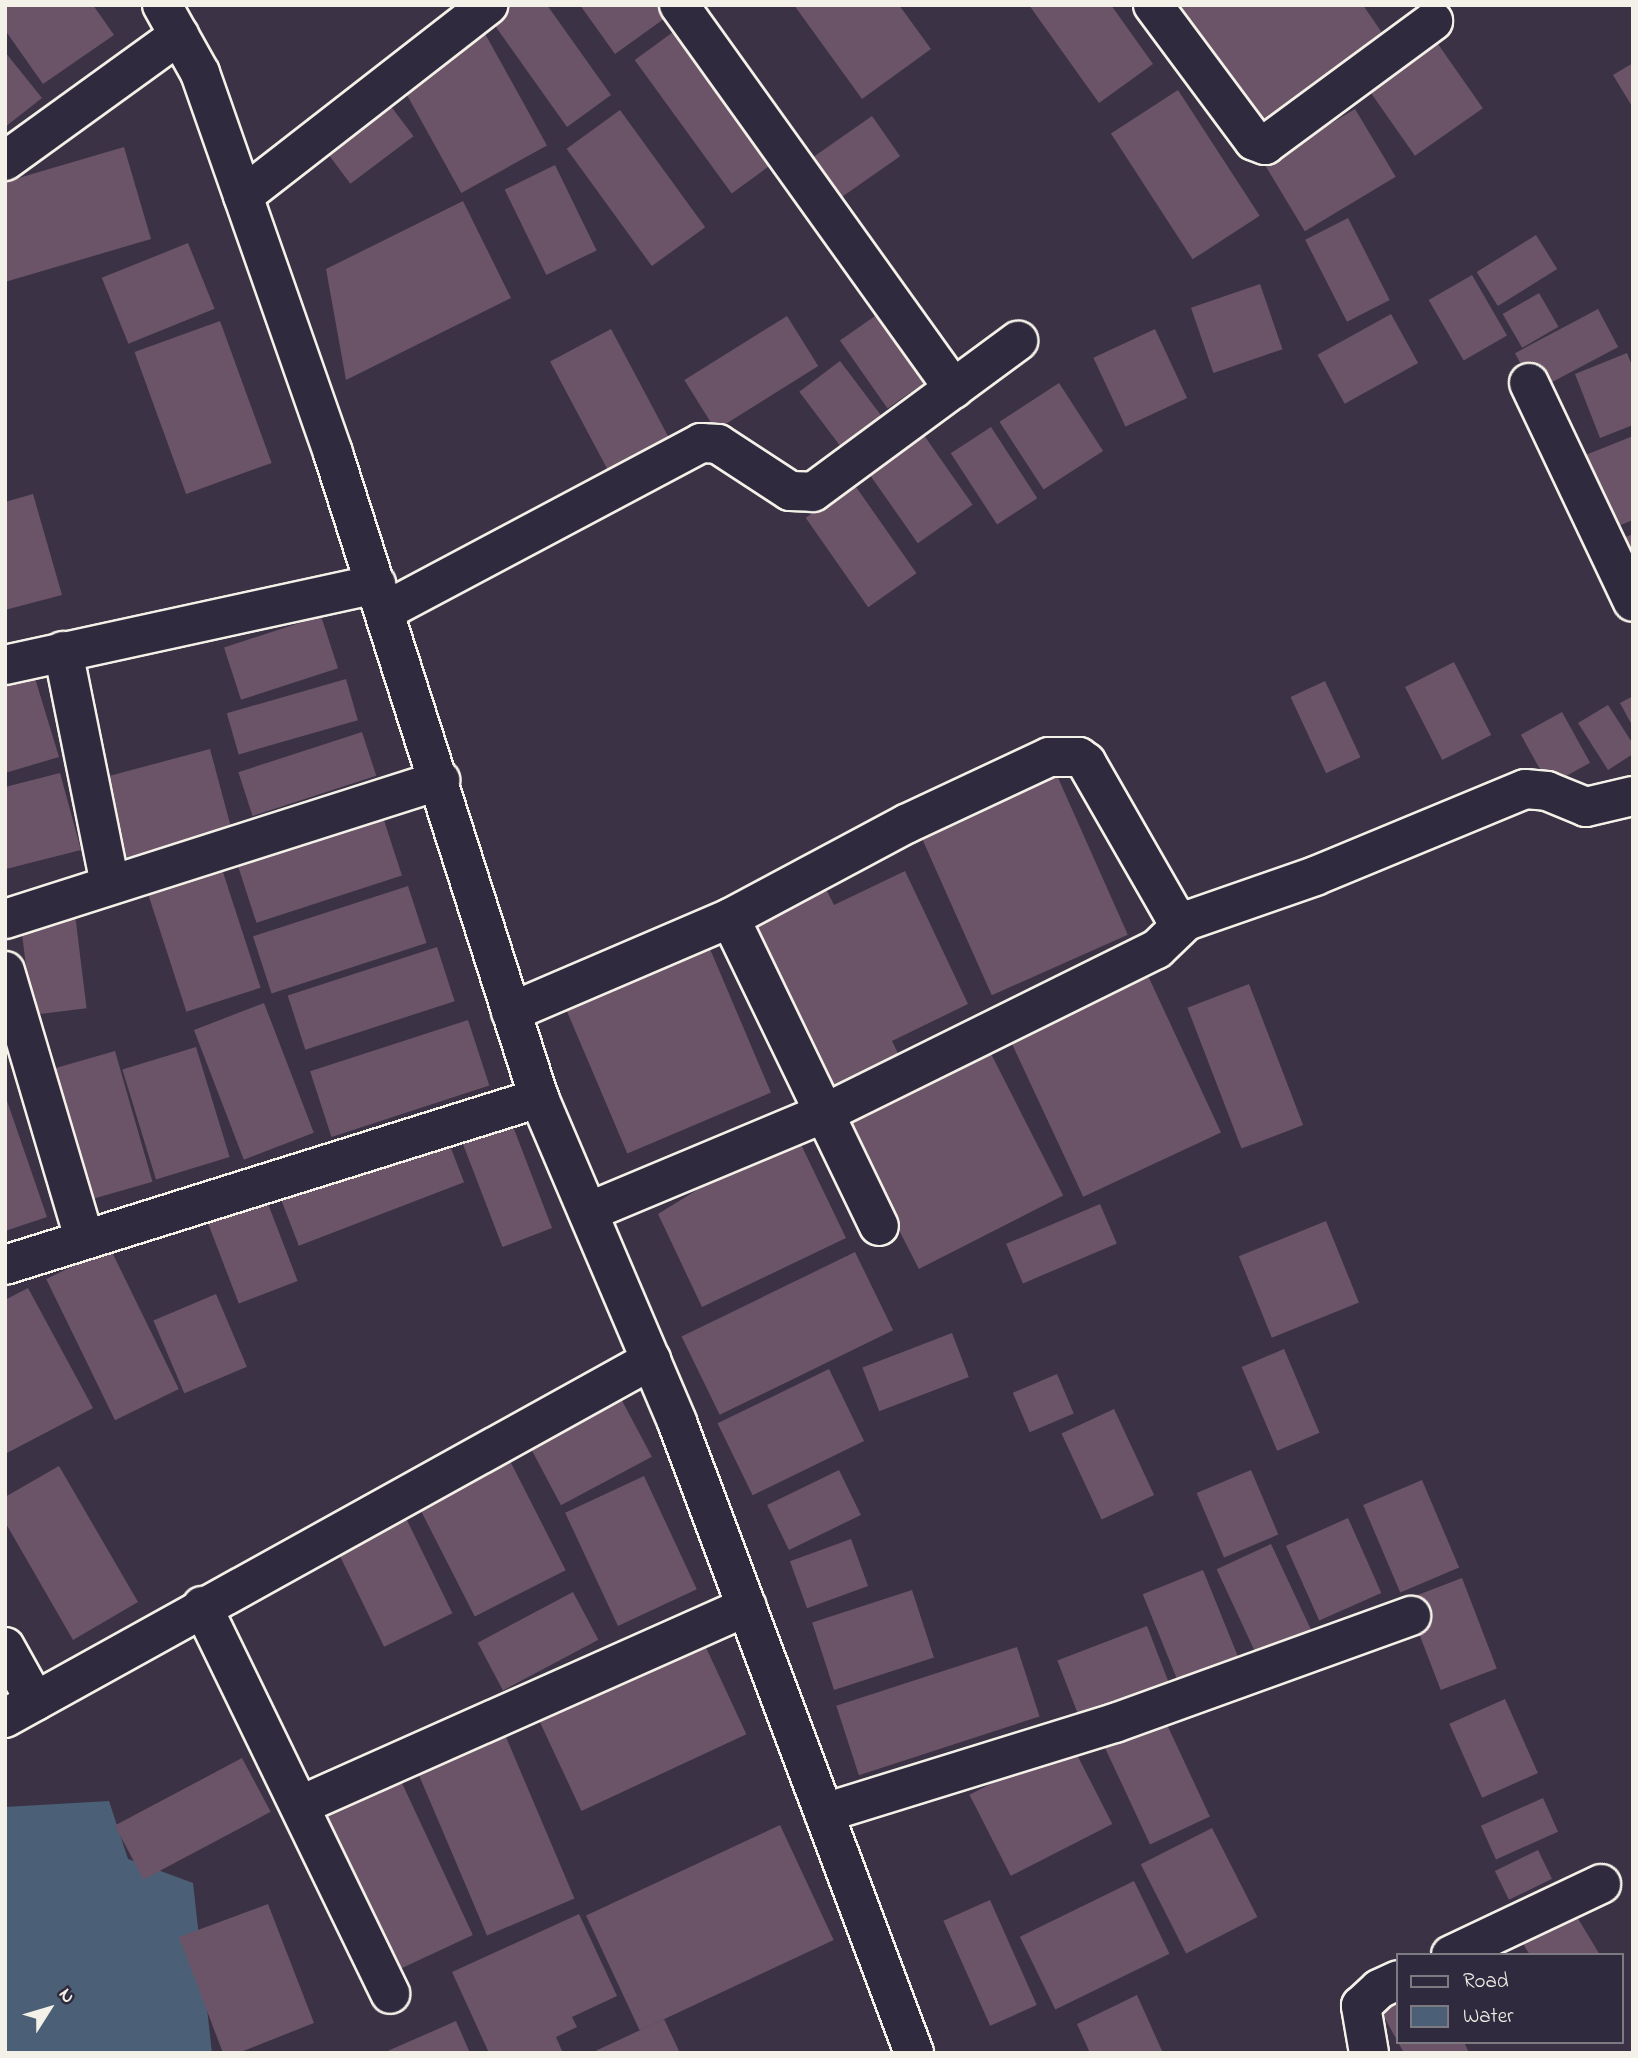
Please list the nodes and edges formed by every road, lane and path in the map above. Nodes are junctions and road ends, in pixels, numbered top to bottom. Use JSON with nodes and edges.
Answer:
{"nodes":[{"id":1,"x":488,"y":5,"type":"edge"},
{"id":2,"x":679,"y":5,"type":"edge"},
{"id":3,"x":1153,"y":5,"type":"edge"},
{"id":4,"x":1437,"y":11,"type":"edge"},
{"id":5,"x":171,"y":20,"type":"edge"},
{"id":6,"x":5,"y":161,"type":"edge"},
{"id":7,"x":243,"y":196,"type":"junction"},
{"id":8,"x":1018,"y":341,"type":"dead end"},
{"id":9,"x":1529,"y":383,"type":"dead end"},
{"id":10,"x":954,"y":389,"type":"junction"},
{"id":11,"x":380,"y":597,"type":"junction"},
{"id":12,"x":1633,"y":602,"type":"edge"},
{"id":13,"x":63,"y":651,"type":"junction"},
{"id":14,"x":5,"y":665,"type":"edge"},
{"id":15,"x":440,"y":780,"type":"junction"},
{"id":16,"x":1633,"y":796,"type":"edge"},
{"id":17,"x":110,"y":884,"type":"junction"},
{"id":18,"x":730,"y":918,"type":"junction"},
{"id":19,"x":5,"y":919,"type":"edge"},
{"id":20,"x":1186,"y":921,"type":"junction"},
{"id":21,"x":5,"y":971,"type":"edge"},
{"id":22,"x":512,"y":1012,"type":"junction"},
{"id":23,"x":539,"y":1098,"type":"junction"},
{"id":24,"x":825,"y":1113,"type":"junction"},
{"id":25,"x":588,"y":1212,"type":"junction"},
{"id":26,"x":879,"y":1226,"type":"dead end"},
{"id":27,"x":84,"y":1238,"type":"junction"},
{"id":28,"x":5,"y":1265,"type":"edge"},
{"id":29,"x":651,"y":1360,"type":"junction"},
{"id":30,"x":202,"y":1606,"type":"junction"},
{"id":31,"x":747,"y":1606,"type":"junction"},
{"id":32,"x":1411,"y":1616,"type":"dead end"},
{"id":33,"x":5,"y":1647,"type":"edge"},
{"id":34,"x":20,"y":1709,"type":"edge"},
{"id":35,"x":301,"y":1805,"type":"junction"},
{"id":36,"x":824,"y":1813,"type":"junction"},
{"id":37,"x":1601,"y":1884,"type":"dead end"},
{"id":38,"x":1455,"y":1953,"type":"edge"},
{"id":39,"x":1396,"y":1981,"type":"edge"},
{"id":40,"x":390,"y":1994,"type":"dead end"},
{"id":41,"x":914,"y":2053,"type":"edge"},
{"id":42,"x":1369,"y":2053,"type":"edge"}],
"edges":[{"from":1,"to":7,"type":"street"},
{"from":2,"to":10,"type":"street"},
{"from":3,"to":4,"type":"street"},
{"from":5,"to":6,"type":"street"},
{"from":5,"to":7,"type":"street"},
{"from":7,"to":11,"type":"street"},
{"from":8,"to":10,"type":"street"},
{"from":9,"to":12,"type":"street"},
{"from":10,"to":11,"type":"street"},
{"from":11,"to":13,"type":"street"},
{"from":11,"to":15,"type":"street"},
{"from":13,"to":14,"type":"street"},
{"from":13,"to":17,"type":"street"},
{"from":15,"to":17,"type":"street"},
{"from":15,"to":22,"type":"street"},
{"from":16,"to":20,"type":"street"},
{"from":17,"to":19,"type":"street"},
{"from":18,"to":20,"type":"street"},
{"from":18,"to":22,"type":"street"},
{"from":18,"to":24,"type":"street"},
{"from":20,"to":24,"type":"street"},
{"from":21,"to":27,"type":"street"},
{"from":22,"to":23,"type":"street"},
{"from":23,"to":25,"type":"street"},
{"from":23,"to":27,"type":"street"},
{"from":24,"to":25,"type":"street"},
{"from":24,"to":26,"type":"street"},
{"from":25,"to":29,"type":"street"},
{"from":27,"to":28,"type":"street"},
{"from":29,"to":30,"type":"street"},
{"from":29,"to":31,"type":"street"},
{"from":30,"to":34,"type":"street"},
{"from":30,"to":35,"type":"street"},
{"from":31,"to":35,"type":"street"},
{"from":31,"to":36,"type":"street"},
{"from":32,"to":36,"type":"street"},
{"from":33,"to":34,"type":"street"},
{"from":35,"to":40,"type":"street"},
{"from":36,"to":41,"type":"street"},
{"from":37,"to":38,"type":"street"},
{"from":39,"to":42,"type":"street"}]}
